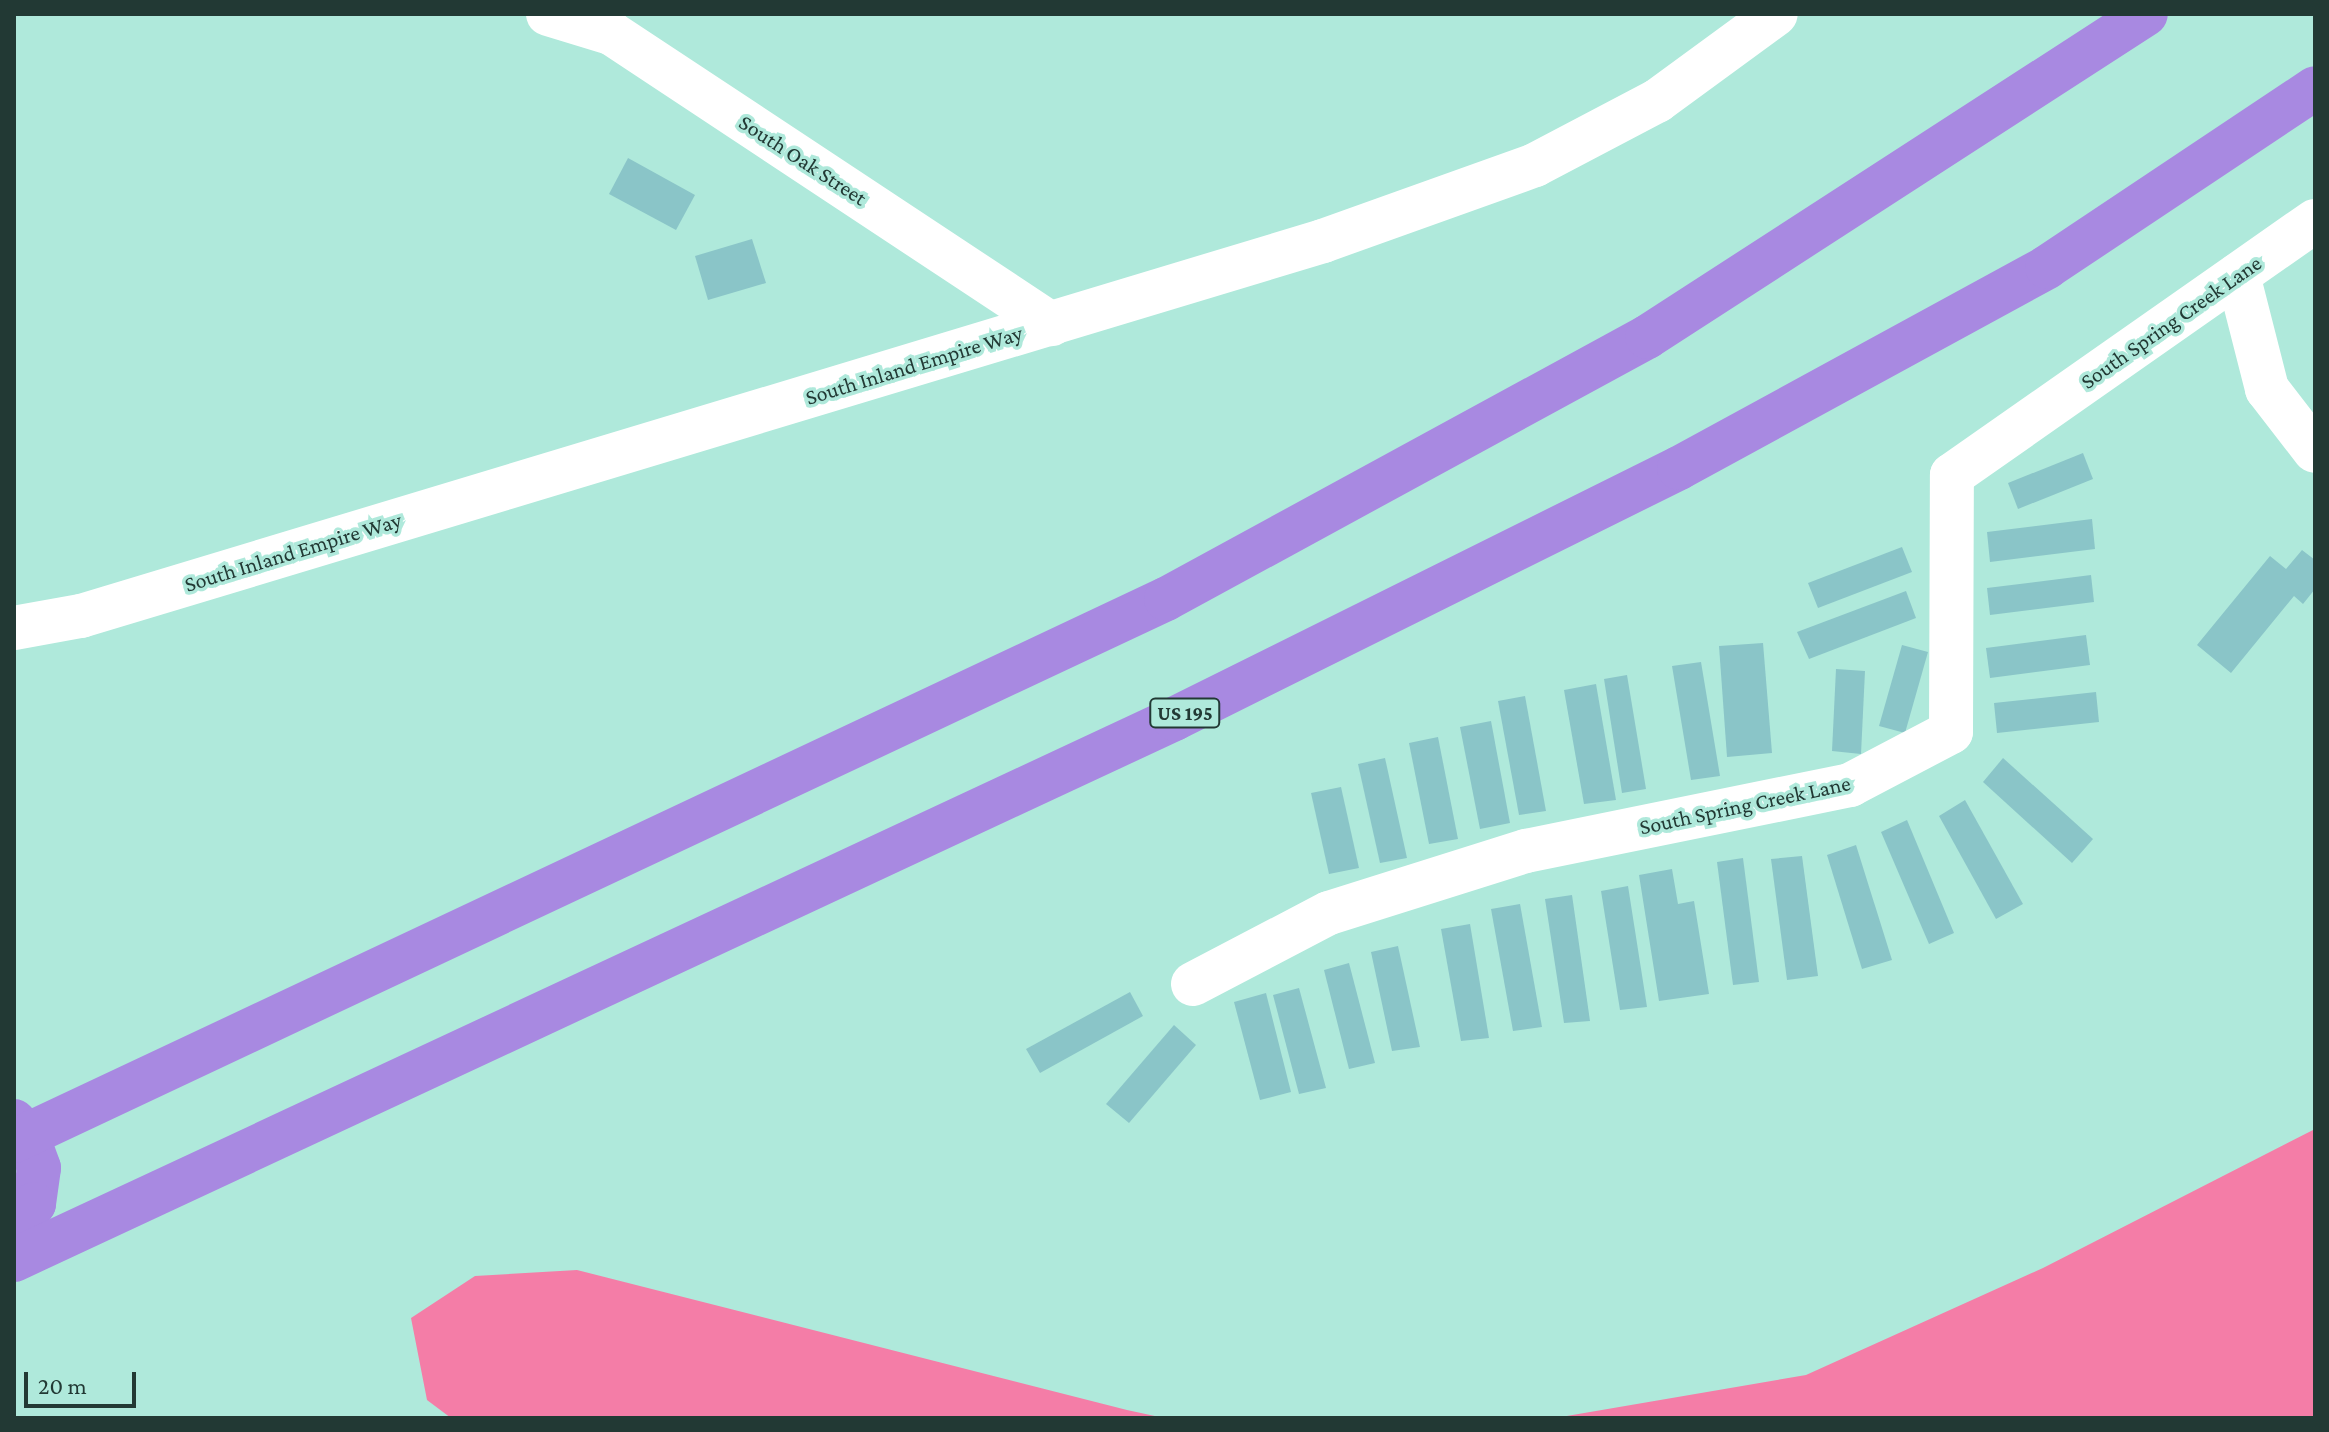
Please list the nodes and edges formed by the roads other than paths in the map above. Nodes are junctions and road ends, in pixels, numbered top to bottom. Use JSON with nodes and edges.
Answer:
{"nodes":[{"id":1,"x":548,"y":14,"type":"edge"},
{"id":2,"x":1776,"y":14,"type":"edge"},
{"id":3,"x":2146,"y":14,"type":"edge"},
{"id":4,"x":2315,"y":88,"type":"edge"},
{"id":5,"x":2315,"y":221,"type":"edge"},
{"id":6,"x":2238,"y":275,"type":"junction"},
{"id":7,"x":1051,"y":324,"type":"junction"},
{"id":8,"x":2315,"y":451,"type":"edge"},
{"id":9,"x":14,"y":628,"type":"edge"},
{"id":10,"x":1193,"y":984,"type":"dead end"},
{"id":11,"x":18,"y":1132,"type":"edge"},
{"id":12,"x":14,"y":1226,"type":"edge"},
{"id":13,"x":14,"y":1260,"type":"edge"}],
"edges":[{"from":1,"to":7,"type":"street","name":"South Oak Street"},
{"from":2,"to":7,"type":"street","name":"South Inland Empire Way"},
{"from":3,"to":11,"type":"highway"},
{"from":4,"to":13,"type":"highway","number":"US 195"},
{"from":5,"to":6,"type":"street","name":"South Spring Creek Lane"},
{"from":6,"to":8,"type":"street"},
{"from":6,"to":10,"type":"street","name":"South Spring Creek Lane"},
{"from":7,"to":9,"type":"street","name":"South Inland Empire Way"},
{"from":11,"to":12,"type":"highway"}]}
